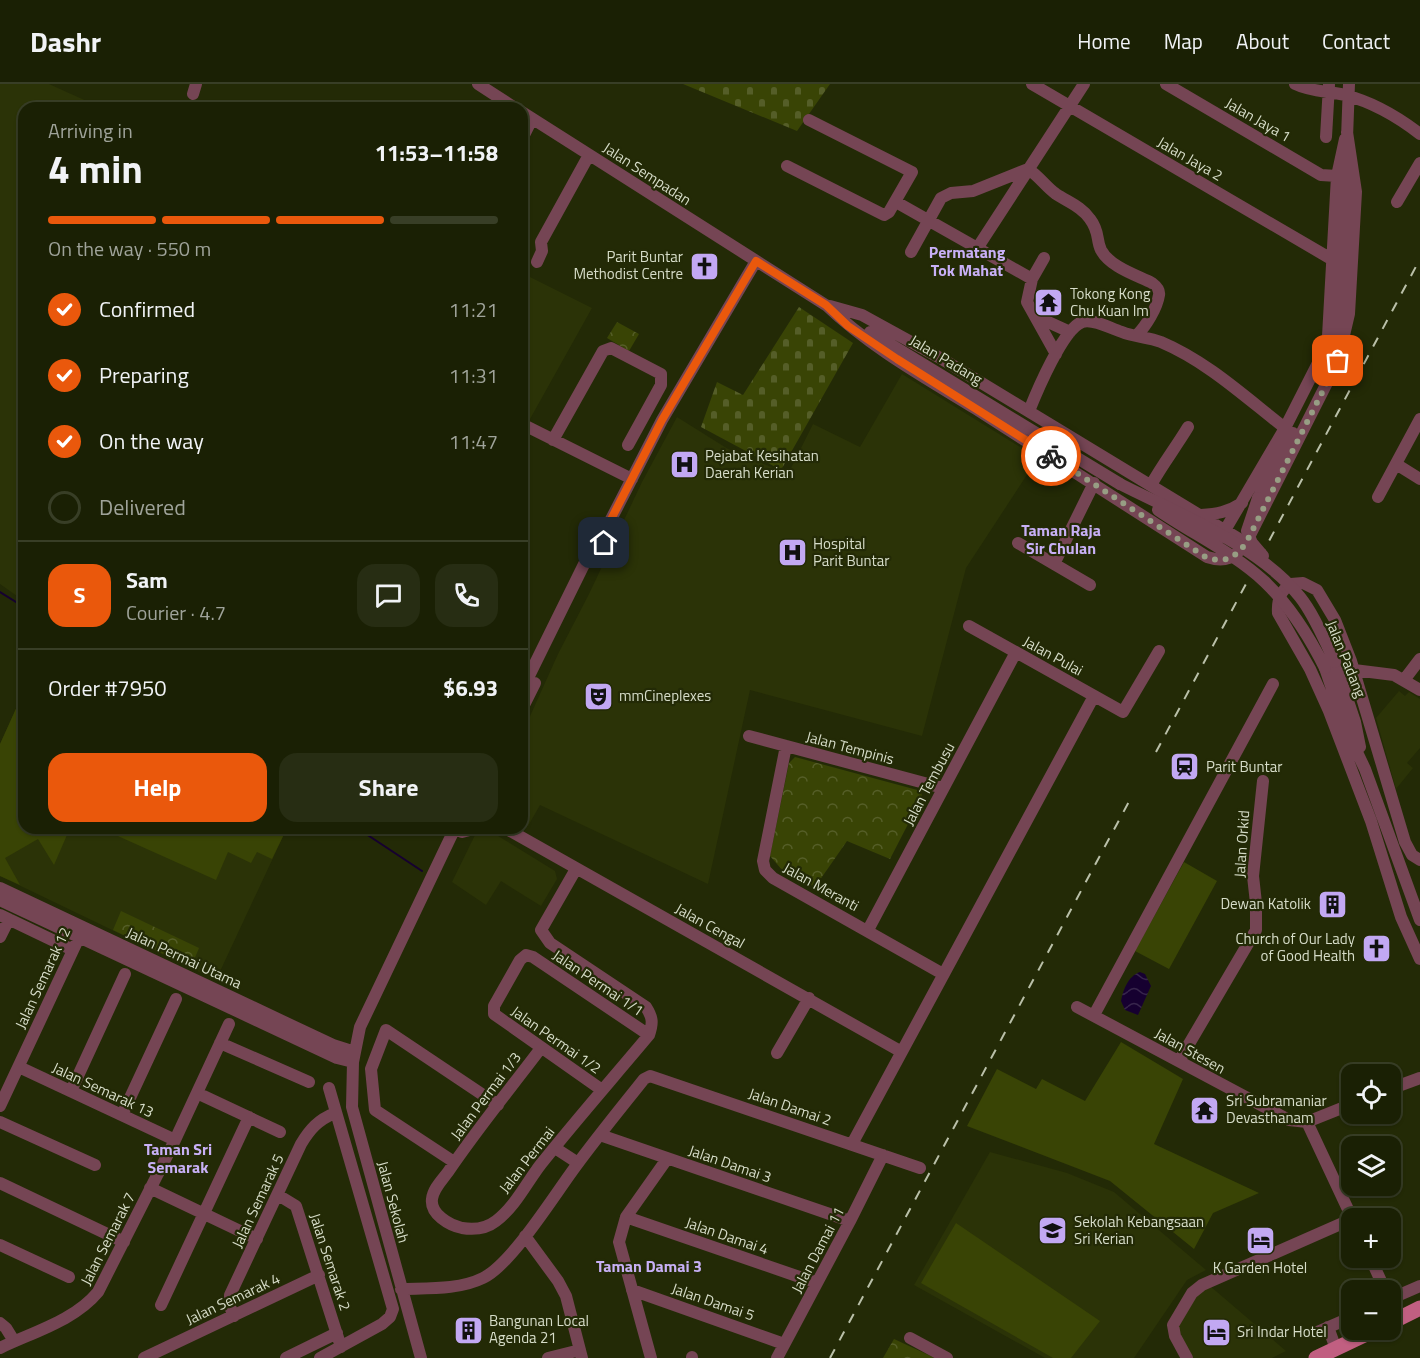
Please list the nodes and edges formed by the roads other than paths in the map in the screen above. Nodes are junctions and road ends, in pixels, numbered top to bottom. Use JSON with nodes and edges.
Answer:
{"nodes":[{"id":1,"x":478,"y":84,"type":"edge"},
{"id":2,"x":1032,"y":84,"type":"edge"},
{"id":3,"x":1084,"y":84,"type":"edge"},
{"id":4,"x":1166,"y":84,"type":"edge"},
{"id":5,"x":1295,"y":84,"type":"edge"},
{"id":6,"x":1329,"y":88,"type":"edge"},
{"id":7,"x":1349,"y":90,"type":"edge"},
{"id":8,"x":506,"y":102,"type":"edge"},
{"id":9,"x":1070,"y":106,"type":"junction"},
{"id":10,"x":528,"y":117,"type":"edge"},
{"id":11,"x":809,"y":120,"type":"dead end"},
{"id":12,"x":1347,"y":132,"type":"junction"},
{"id":13,"x":1420,"y":134,"type":"edge"},
{"id":14,"x":1326,"y":137,"type":"dead end"},
{"id":15,"x":589,"y":155,"type":"junction"},
{"id":16,"x":1420,"y":163,"type":"edge"},
{"id":17,"x":788,"y":166,"type":"dead end"},
{"id":18,"x":1028,"y":169,"type":"junction"},
{"id":19,"x":1337,"y":176,"type":"junction"},
{"id":20,"x":896,"y":202,"type":"junction"},
{"id":21,"x":1397,"y":202,"type":"dead end"},
{"id":22,"x":929,"y":220,"type":"junction"},
{"id":23,"x":978,"y":247,"type":"junction"},
{"id":24,"x":911,"y":252,"type":"dead end"},
{"id":25,"x":1044,"y":258,"type":"dead end"},
{"id":26,"x":1333,"y":260,"type":"junction"},
{"id":27,"x":756,"y":261,"type":"junction"},
{"id":28,"x":537,"y":262,"type":"dead end"},
{"id":29,"x":1032,"y":279,"type":"junction"},
{"id":30,"x":826,"y":305,"type":"junction"},
{"id":31,"x":1035,"y":316,"type":"junction"},
{"id":32,"x":1070,"y":332,"type":"junction"},
{"id":33,"x":1137,"y":335,"type":"junction"},
{"id":34,"x":1056,"y":354,"type":"junction"},
{"id":35,"x":1029,"y":411,"type":"junction"},
{"id":36,"x":1420,"y":419,"type":"edge"},
{"id":37,"x":528,"y":427,"type":"edge"},
{"id":38,"x":1188,"y":427,"type":"dead end"},
{"id":39,"x":1285,"y":428,"type":"junction"},
{"id":40,"x":553,"y":440,"type":"junction"},
{"id":41,"x":628,"y":445,"type":"dead end"},
{"id":42,"x":1396,"y":464,"type":"junction"},
{"id":43,"x":1420,"y":478,"type":"edge"},
{"id":44,"x":632,"y":479,"type":"junction"},
{"id":45,"x":1094,"y":483,"type":"junction"},
{"id":46,"x":1151,"y":485,"type":"junction"},
{"id":47,"x":1378,"y":497,"type":"dead end"},
{"id":48,"x":1258,"y":498,"type":"junction"},
{"id":49,"x":1243,"y":503,"type":"junction"},
{"id":50,"x":1262,"y":513,"type":"junction"},
{"id":51,"x":1201,"y":515,"type":"junction"},
{"id":52,"x":1226,"y":531,"type":"junction"},
{"id":53,"x":604,"y":533,"type":"junction"},
{"id":54,"x":1018,"y":543,"type":"dead end"},
{"id":55,"x":1246,"y":543,"type":"junction"},
{"id":56,"x":1229,"y":548,"type":"junction"},
{"id":57,"x":1207,"y":558,"type":"junction"},
{"id":58,"x":1054,"y":564,"type":"junction"},
{"id":59,"x":1271,"y":567,"type":"junction"},
{"id":60,"x":1090,"y":585,"type":"dead end"},
{"id":61,"x":969,"y":626,"type":"dead end"},
{"id":62,"x":1159,"y":651,"type":"dead end"},
{"id":63,"x":1016,"y":652,"type":"junction"},
{"id":64,"x":1420,"y":660,"type":"edge"},
{"id":65,"x":1354,"y":670,"type":"junction"},
{"id":66,"x":528,"y":678,"type":"edge"},
{"id":67,"x":1404,"y":680,"type":"junction"},
{"id":68,"x":1273,"y":684,"type":"dead end"},
{"id":69,"x":1420,"y":690,"type":"edge"},
{"id":70,"x":1094,"y":696,"type":"junction"},
{"id":71,"x":528,"y":697,"type":"edge"},
{"id":72,"x":749,"y":736,"type":"dead end"},
{"id":73,"x":786,"y":746,"type":"junction"},
{"id":74,"x":1365,"y":769,"type":"junction"},
{"id":75,"x":1263,"y":781,"type":"dead end"},
{"id":76,"x":944,"y":788,"type":"junction"},
{"id":77,"x":454,"y":834,"type":"edge"},
{"id":78,"x":455,"y":834,"type":"edge"},
{"id":79,"x":515,"y":834,"type":"edge"},
{"id":80,"x":1416,"y":858,"type":"edge"},
{"id":81,"x":576,"y":869,"type":"junction"},
{"id":82,"x":0,"y":888,"type":"edge"},
{"id":83,"x":0,"y":900,"type":"edge"},
{"id":84,"x":4,"y":917,"type":"edge"},
{"id":85,"x":1420,"y":921,"type":"edge"},
{"id":86,"x":868,"y":930,"type":"junction"},
{"id":87,"x":81,"y":932,"type":"junction"},
{"id":88,"x":0,"y":937,"type":"edge"},
{"id":89,"x":73,"y":950,"type":"junction"},
{"id":90,"x":1420,"y":959,"type":"edge"},
{"id":91,"x":126,"y":974,"type":"dead end"},
{"id":92,"x":943,"y":974,"type":"junction"},
{"id":93,"x":809,"y":998,"type":"junction"},
{"id":94,"x":176,"y":999,"type":"dead end"},
{"id":95,"x":1077,"y":1007,"type":"dead end"},
{"id":96,"x":494,"y":1014,"type":"joint"},
{"id":97,"x":1094,"y":1016,"type":"junction"},
{"id":98,"x":229,"y":1024,"type":"dead end"},
{"id":99,"x":360,"y":1027,"type":"junction"},
{"id":100,"x":649,"y":1035,"type":"junction"},
{"id":101,"x":220,"y":1043,"type":"junction"},
{"id":102,"x":333,"y":1045,"type":"junction"},
{"id":103,"x":541,"y":1048,"type":"junction"},
{"id":104,"x":900,"y":1051,"type":"junction"},
{"id":105,"x":777,"y":1053,"type":"dead end"},
{"id":106,"x":354,"y":1057,"type":"junction"},
{"id":107,"x":1179,"y":1062,"type":"junction"},
{"id":108,"x":19,"y":1067,"type":"junction"},
{"id":109,"x":1420,"y":1078,"type":"edge"},
{"id":110,"x":309,"y":1082,"type":"dead end"},
{"id":111,"x":1401,"y":1085,"type":"edge"},
{"id":112,"x":329,"y":1088,"type":"dead end"},
{"id":113,"x":602,"y":1090,"type":"junction"},
{"id":114,"x":71,"y":1091,"type":"junction"},
{"id":115,"x":197,"y":1093,"type":"junction"},
{"id":116,"x":498,"y":1105,"type":"junction"},
{"id":117,"x":0,"y":1106,"type":"edge"},
{"id":118,"x":1341,"y":1108,"type":"edge"},
{"id":119,"x":335,"y":1113,"type":"junction"},
{"id":120,"x":122,"y":1115,"type":"junction"},
{"id":121,"x":249,"y":1117,"type":"junction"},
{"id":122,"x":0,"y":1122,"type":"edge"},
{"id":123,"x":1307,"y":1122,"type":"junction"},
{"id":124,"x":280,"y":1132,"type":"dead end"},
{"id":125,"x":600,"y":1135,"type":"junction"},
{"id":126,"x":175,"y":1140,"type":"junction"},
{"id":127,"x":852,"y":1144,"type":"junction"},
{"id":128,"x":555,"y":1148,"type":"junction"},
{"id":129,"x":883,"y":1155,"type":"junction"},
{"id":130,"x":667,"y":1159,"type":"junction"},
{"id":131,"x":454,"y":1162,"type":"junction"},
{"id":132,"x":578,"y":1163,"type":"junction"},
{"id":133,"x":95,"y":1165,"type":"dead end"},
{"id":134,"x":920,"y":1168,"type":"dead end"},
{"id":135,"x":0,"y":1183,"type":"edge"},
{"id":136,"x":150,"y":1188,"type":"junction"},
{"id":137,"x":278,"y":1196,"type":"junction"},
{"id":138,"x":1347,"y":1208,"type":"edge"},
{"id":139,"x":204,"y":1214,"type":"junction"},
{"id":140,"x":626,"y":1217,"type":"junction"},
{"id":141,"x":850,"y":1221,"type":"junction"},
{"id":142,"x":1341,"y":1224,"type":"edge"},
{"id":143,"x":525,"y":1236,"type":"junction"},
{"id":144,"x":257,"y":1239,"type":"junction"},
{"id":145,"x":124,"y":1242,"type":"junction"},
{"id":146,"x":0,"y":1245,"type":"edge"},
{"id":147,"x":319,"y":1275,"type":"junction"},
{"id":148,"x":69,"y":1277,"type":"dead end"},
{"id":149,"x":817,"y":1283,"type":"junction"},
{"id":150,"x":1420,"y":1286,"type":"edge"},
{"id":151,"x":401,"y":1289,"type":"junction"},
{"id":152,"x":632,"y":1290,"type":"junction"},
{"id":153,"x":1401,"y":1296,"type":"edge"},
{"id":154,"x":161,"y":1305,"type":"dead end"},
{"id":155,"x":1420,"y":1308,"type":"edge"},
{"id":156,"x":234,"y":1316,"type":"junction"},
{"id":157,"x":1401,"y":1318,"type":"edge"},
{"id":158,"x":1341,"y":1322,"type":"edge"},
{"id":159,"x":0,"y":1323,"type":"edge"},
{"id":160,"x":1328,"y":1327,"type":"junction"},
{"id":161,"x":337,"y":1333,"type":"junction"},
{"id":162,"x":1315,"y":1333,"type":"dead end"},
{"id":163,"x":910,"y":1338,"type":"dead end"},
{"id":164,"x":1353,"y":1340,"type":"edge"},
{"id":165,"x":14,"y":1341,"type":"junction"},
{"id":166,"x":784,"y":1344,"type":"junction"},
{"id":167,"x":340,"y":1347,"type":"junction"},
{"id":168,"x":0,"y":1348,"type":"edge"},
{"id":169,"x":1336,"y":1348,"type":"junction"},
{"id":170,"x":581,"y":1354,"type":"edge"},
{"id":171,"x":323,"y":1357,"type":"edge"},
{"id":172,"x":144,"y":1358,"type":"edge"},
{"id":173,"x":286,"y":1358,"type":"edge"},
{"id":174,"x":421,"y":1358,"type":"edge"},
{"id":175,"x":548,"y":1358,"type":"edge"},
{"id":176,"x":651,"y":1358,"type":"edge"},
{"id":177,"x":777,"y":1358,"type":"edge"},
{"id":178,"x":947,"y":1358,"type":"edge"},
{"id":179,"x":1187,"y":1358,"type":"edge"},
{"id":180,"x":1318,"y":1358,"type":"edge"}],
"edges":[{"from":1,"to":8,"type":"street"},
{"from":2,"to":9,"type":"street","name":"Jalan Jaya 2"},
{"from":3,"to":9,"type":"street"},
{"from":4,"to":19,"type":"street","name":"Jalan Jaya 1"},
{"from":5,"to":6,"type":"street"},
{"from":6,"to":7,"type":"street"},
{"from":6,"to":14,"type":"street"},
{"from":7,"to":12,"type":"street"},
{"from":7,"to":13,"type":"street"},
{"from":9,"to":18,"type":"street"},
{"from":9,"to":26,"type":"street","name":"Jalan Jaya 2"},
{"from":10,"to":15,"type":"street","name":"Jalan Sempadan"},
{"from":11,"to":20,"type":"street"},
{"from":12,"to":19,"type":"street"},
{"from":12,"to":48,"type":"street"},
{"from":12,"to":50,"type":"street"},
{"from":15,"to":27,"type":"street","name":"Jalan Sempadan"},
{"from":15,"to":28,"type":"street"},
{"from":16,"to":21,"type":"street"},
{"from":17,"to":20,"type":"street"},
{"from":18,"to":22,"type":"street"},
{"from":18,"to":23,"type":"street"},
{"from":18,"to":33,"type":"street"},
{"from":19,"to":26,"type":"street"},
{"from":20,"to":22,"type":"street"},
{"from":22,"to":23,"type":"street"},
{"from":22,"to":24,"type":"street"},
{"from":23,"to":29,"type":"street"},
{"from":25,"to":29,"type":"street"},
{"from":26,"to":39,"type":"street"},
{"from":27,"to":30,"type":"street","name":"Jalan Padang"},
{"from":27,"to":44,"type":"street"},
{"from":29,"to":31,"type":"street"},
{"from":30,"to":35,"type":"street"},
{"from":30,"to":45,"type":"street"},
{"from":30,"to":56,"type":"street","name":"Jalan Padang","bridge":true},
{"from":31,"to":32,"type":"street"},
{"from":31,"to":34,"type":"street"},
{"from":32,"to":33,"type":"street"},
{"from":32,"to":34,"type":"street"},
{"from":33,"to":39,"type":"street"},
{"from":34,"to":35,"type":"street"},
{"from":35,"to":46,"type":"street"},
{"from":36,"to":42,"type":"street"},
{"from":37,"to":40,"type":"street"},
{"from":38,"to":46,"type":"street"},
{"from":39,"to":49,"type":"street"},
{"from":40,"to":41,"type":"street"},
{"from":40,"to":44,"type":"street"},
{"from":42,"to":43,"type":"street"},
{"from":42,"to":47,"type":"street"},
{"from":44,"to":53,"type":"street"},
{"from":45,"to":57,"type":"street"},
{"from":45,"to":58,"type":"street"},
{"from":46,"to":51,"type":"street"},
{"from":48,"to":56,"type":"street","bridge":true},
{"from":48,"to":59,"type":"street","bridge":true},
{"from":49,"to":50,"type":"street"},
{"from":49,"to":51,"type":"street"},
{"from":49,"to":52,"type":"street"},
{"from":50,"to":55,"type":"street"},
{"from":51,"to":52,"type":"street"},
{"from":52,"to":55,"type":"street"},
{"from":52,"to":57,"type":"street"},
{"from":53,"to":66,"type":"street"},
{"from":53,"to":71,"type":"street"},
{"from":54,"to":58,"type":"street"},
{"from":55,"to":57,"type":"street"},
{"from":56,"to":59,"type":"street","name":"Jalan Padang","bridge":true},
{"from":56,"to":74,"type":"street","name":"Jalan Padang","bridge":true},
{"from":58,"to":60,"type":"street"},
{"from":59,"to":74,"type":"street","name":"Jalan Padang","bridge":true},
{"from":61,"to":63,"type":"street","name":"Jalan Pulai"},
{"from":62,"to":70,"type":"street","name":"Jalan Pulai"},
{"from":63,"to":70,"type":"street","name":"Jalan Pulai"},
{"from":63,"to":76,"type":"street","name":"Jalan Tembusu"},
{"from":64,"to":67,"type":"street"},
{"from":65,"to":67,"type":"street"},
{"from":65,"to":80,"type":"street"},
{"from":65,"to":90,"type":"street"},
{"from":67,"to":69,"type":"street"},
{"from":68,"to":97,"type":"street"},
{"from":70,"to":92,"type":"street"},
{"from":72,"to":73,"type":"street","name":"Jalan Tempinis"},
{"from":73,"to":76,"type":"street","name":"Jalan Tempinis"},
{"from":73,"to":86,"type":"street","name":"Jalan Meranti"},
{"from":74,"to":85,"type":"street","name":"Jalan Padang"},
{"from":75,"to":107,"type":"street","name":"Jalan Orkid"},
{"from":76,"to":86,"type":"street","name":"Jalan Tembusu"},
{"from":77,"to":99,"type":"street","name":"Jalan Sekolah"},
{"from":78,"to":106,"type":"street","name":"Jalan Sekolah"},
{"from":79,"to":81,"type":"street","name":"Jalan Cengal"},
{"from":81,"to":93,"type":"street","name":"Jalan Cengal"},
{"from":81,"to":100,"type":"street","name":"Jalan Permai"},
{"from":82,"to":87,"type":"street","name":"Jalan Permai Utama"},
{"from":83,"to":87,"type":"street","name":"Jalan Permai Utama"},
{"from":84,"to":88,"type":"street"},
{"from":84,"to":89,"type":"street"},
{"from":86,"to":92,"type":"street","name":"Jalan Meranti"},
{"from":87,"to":89,"type":"street","name":"Jalan Semarak 12"},
{"from":87,"to":102,"type":"street","name":"Jalan Permai Utama"},
{"from":87,"to":106,"type":"street","name":"Jalan Permai Utama"},
{"from":89,"to":108,"type":"street","name":"Jalan Semarak 12"},
{"from":91,"to":114,"type":"street"},
{"from":92,"to":104,"type":"street"},
{"from":93,"to":104,"type":"street","name":"Jalan Cengal"},
{"from":93,"to":105,"type":"street"},
{"from":94,"to":120,"type":"street"},
{"from":95,"to":97,"type":"street","name":"Jalan Stesen"},
{"from":96,"to":100,"type":"street","name":"Jalan Permai 1/1"},
{"from":96,"to":103,"type":"street","name":"Jalan Permai 1/2"},
{"from":97,"to":107,"type":"street","name":"Jalan Stesen"},
{"from":98,"to":101,"type":"street","name":"Jalan Semarak 7"},
{"from":99,"to":102,"type":"street"},
{"from":99,"to":106,"type":"street","name":"Jalan Sekolah"},
{"from":100,"to":113,"type":"street","name":"Jalan Permai"},
{"from":101,"to":110,"type":"street"},
{"from":101,"to":115,"type":"street","name":"Jalan Semarak 7"},
{"from":102,"to":106,"type":"street","name":"Jalan Permai Utama"},
{"from":103,"to":113,"type":"street","name":"Jalan Permai 1/2"},
{"from":103,"to":116,"type":"street","name":"Jalan Permai 1/3"},
{"from":104,"to":127,"type":"street"},
{"from":106,"to":151,"type":"street","name":"Jalan Sekolah"},
{"from":107,"to":123,"type":"street","name":"Jalan Stesen"},
{"from":108,"to":114,"type":"street","name":"Jalan Semarak 13"},
{"from":108,"to":117,"type":"street","name":"Jalan Semarak 12"},
{"from":109,"to":111,"type":"street"},
{"from":112,"to":119,"type":"street"},
{"from":113,"to":128,"type":"street","name":"Jalan Permai"},
{"from":114,"to":120,"type":"street","name":"Jalan Semarak 13"},
{"from":115,"to":121,"type":"street"},
{"from":115,"to":126,"type":"street","name":"Jalan Semarak 7"},
{"from":116,"to":131,"type":"street","name":"Jalan Permai 1/3"},
{"from":116,"to":131,"type":"street"},
{"from":118,"to":123,"type":"street"},
{"from":119,"to":137,"type":"street","name":"Jalan Semarak 5"},
{"from":119,"to":167,"type":"street"},
{"from":120,"to":126,"type":"street","name":"Jalan Semarak 13"},
{"from":121,"to":124,"type":"street"},
{"from":121,"to":139,"type":"street"},
{"from":122,"to":133,"type":"street"},
{"from":123,"to":138,"type":"street"},
{"from":125,"to":127,"type":"street","name":"Jalan Damai 2"},
{"from":125,"to":130,"type":"street","name":"Jalan Damai 3"},
{"from":125,"to":132,"type":"street"},
{"from":126,"to":136,"type":"street","name":"Jalan Semarak 7"},
{"from":127,"to":129,"type":"street","name":"Jalan Damai 2"},
{"from":128,"to":131,"type":"street","name":"Jalan Permai"},
{"from":128,"to":132,"type":"street"},
{"from":129,"to":134,"type":"street","name":"Jalan Damai 2"},
{"from":129,"to":141,"type":"street","name":"Jalan Damai 11"},
{"from":130,"to":140,"type":"street"},
{"from":130,"to":141,"type":"street","name":"Jalan Damai 3"},
{"from":132,"to":143,"type":"street"},
{"from":135,"to":145,"type":"street"},
{"from":136,"to":139,"type":"street"},
{"from":136,"to":145,"type":"street","name":"Jalan Semarak 7"},
{"from":137,"to":144,"type":"street","name":"Jalan Semarak 5"},
{"from":137,"to":147,"type":"street","name":"Jalan Semarak 2"},
{"from":139,"to":144,"type":"street"},
{"from":139,"to":154,"type":"street"},
{"from":140,"to":149,"type":"street","name":"Jalan Damai 4"},
{"from":140,"to":152,"type":"street"},
{"from":141,"to":149,"type":"street","name":"Jalan Damai 11"},
{"from":142,"to":179,"type":"street"},
{"from":143,"to":151,"type":"street"},
{"from":143,"to":170,"type":"street"},
{"from":144,"to":156,"type":"street","name":"Jalan Semarak 5"},
{"from":145,"to":165,"type":"street","name":"Jalan Semarak 7"},
{"from":146,"to":148,"type":"street"},
{"from":147,"to":156,"type":"street","name":"Jalan Semarak 4"},
{"from":147,"to":161,"type":"street","name":"Jalan Semarak 2"},
{"from":149,"to":166,"type":"street","name":"Jalan Damai 11"},
{"from":150,"to":153,"type":"street"},
{"from":151,"to":174,"type":"street","name":"Jalan Sekolah"},
{"from":152,"to":166,"type":"street","name":"Jalan Damai 5"},
{"from":152,"to":176,"type":"street"},
{"from":155,"to":157,"type":"main road"},
{"from":156,"to":172,"type":"street","name":"Jalan Semarak 4"},
{"from":158,"to":160,"type":"street"},
{"from":159,"to":165,"type":"street"},
{"from":160,"to":162,"type":"street"},
{"from":160,"to":169,"type":"street"},
{"from":161,"to":167,"type":"street","name":"Jalan Semarak 2"},
{"from":161,"to":173,"type":"street"},
{"from":163,"to":178,"type":"street"},
{"from":164,"to":169,"type":"main road"},
{"from":165,"to":168,"type":"street","name":"Jalan Semarak 7"},
{"from":166,"to":177,"type":"street","name":"Jalan Damai 11"},
{"from":167,"to":171,"type":"street"},
{"from":169,"to":180,"type":"main road"},
{"from":170,"to":175,"type":"street"}]}
